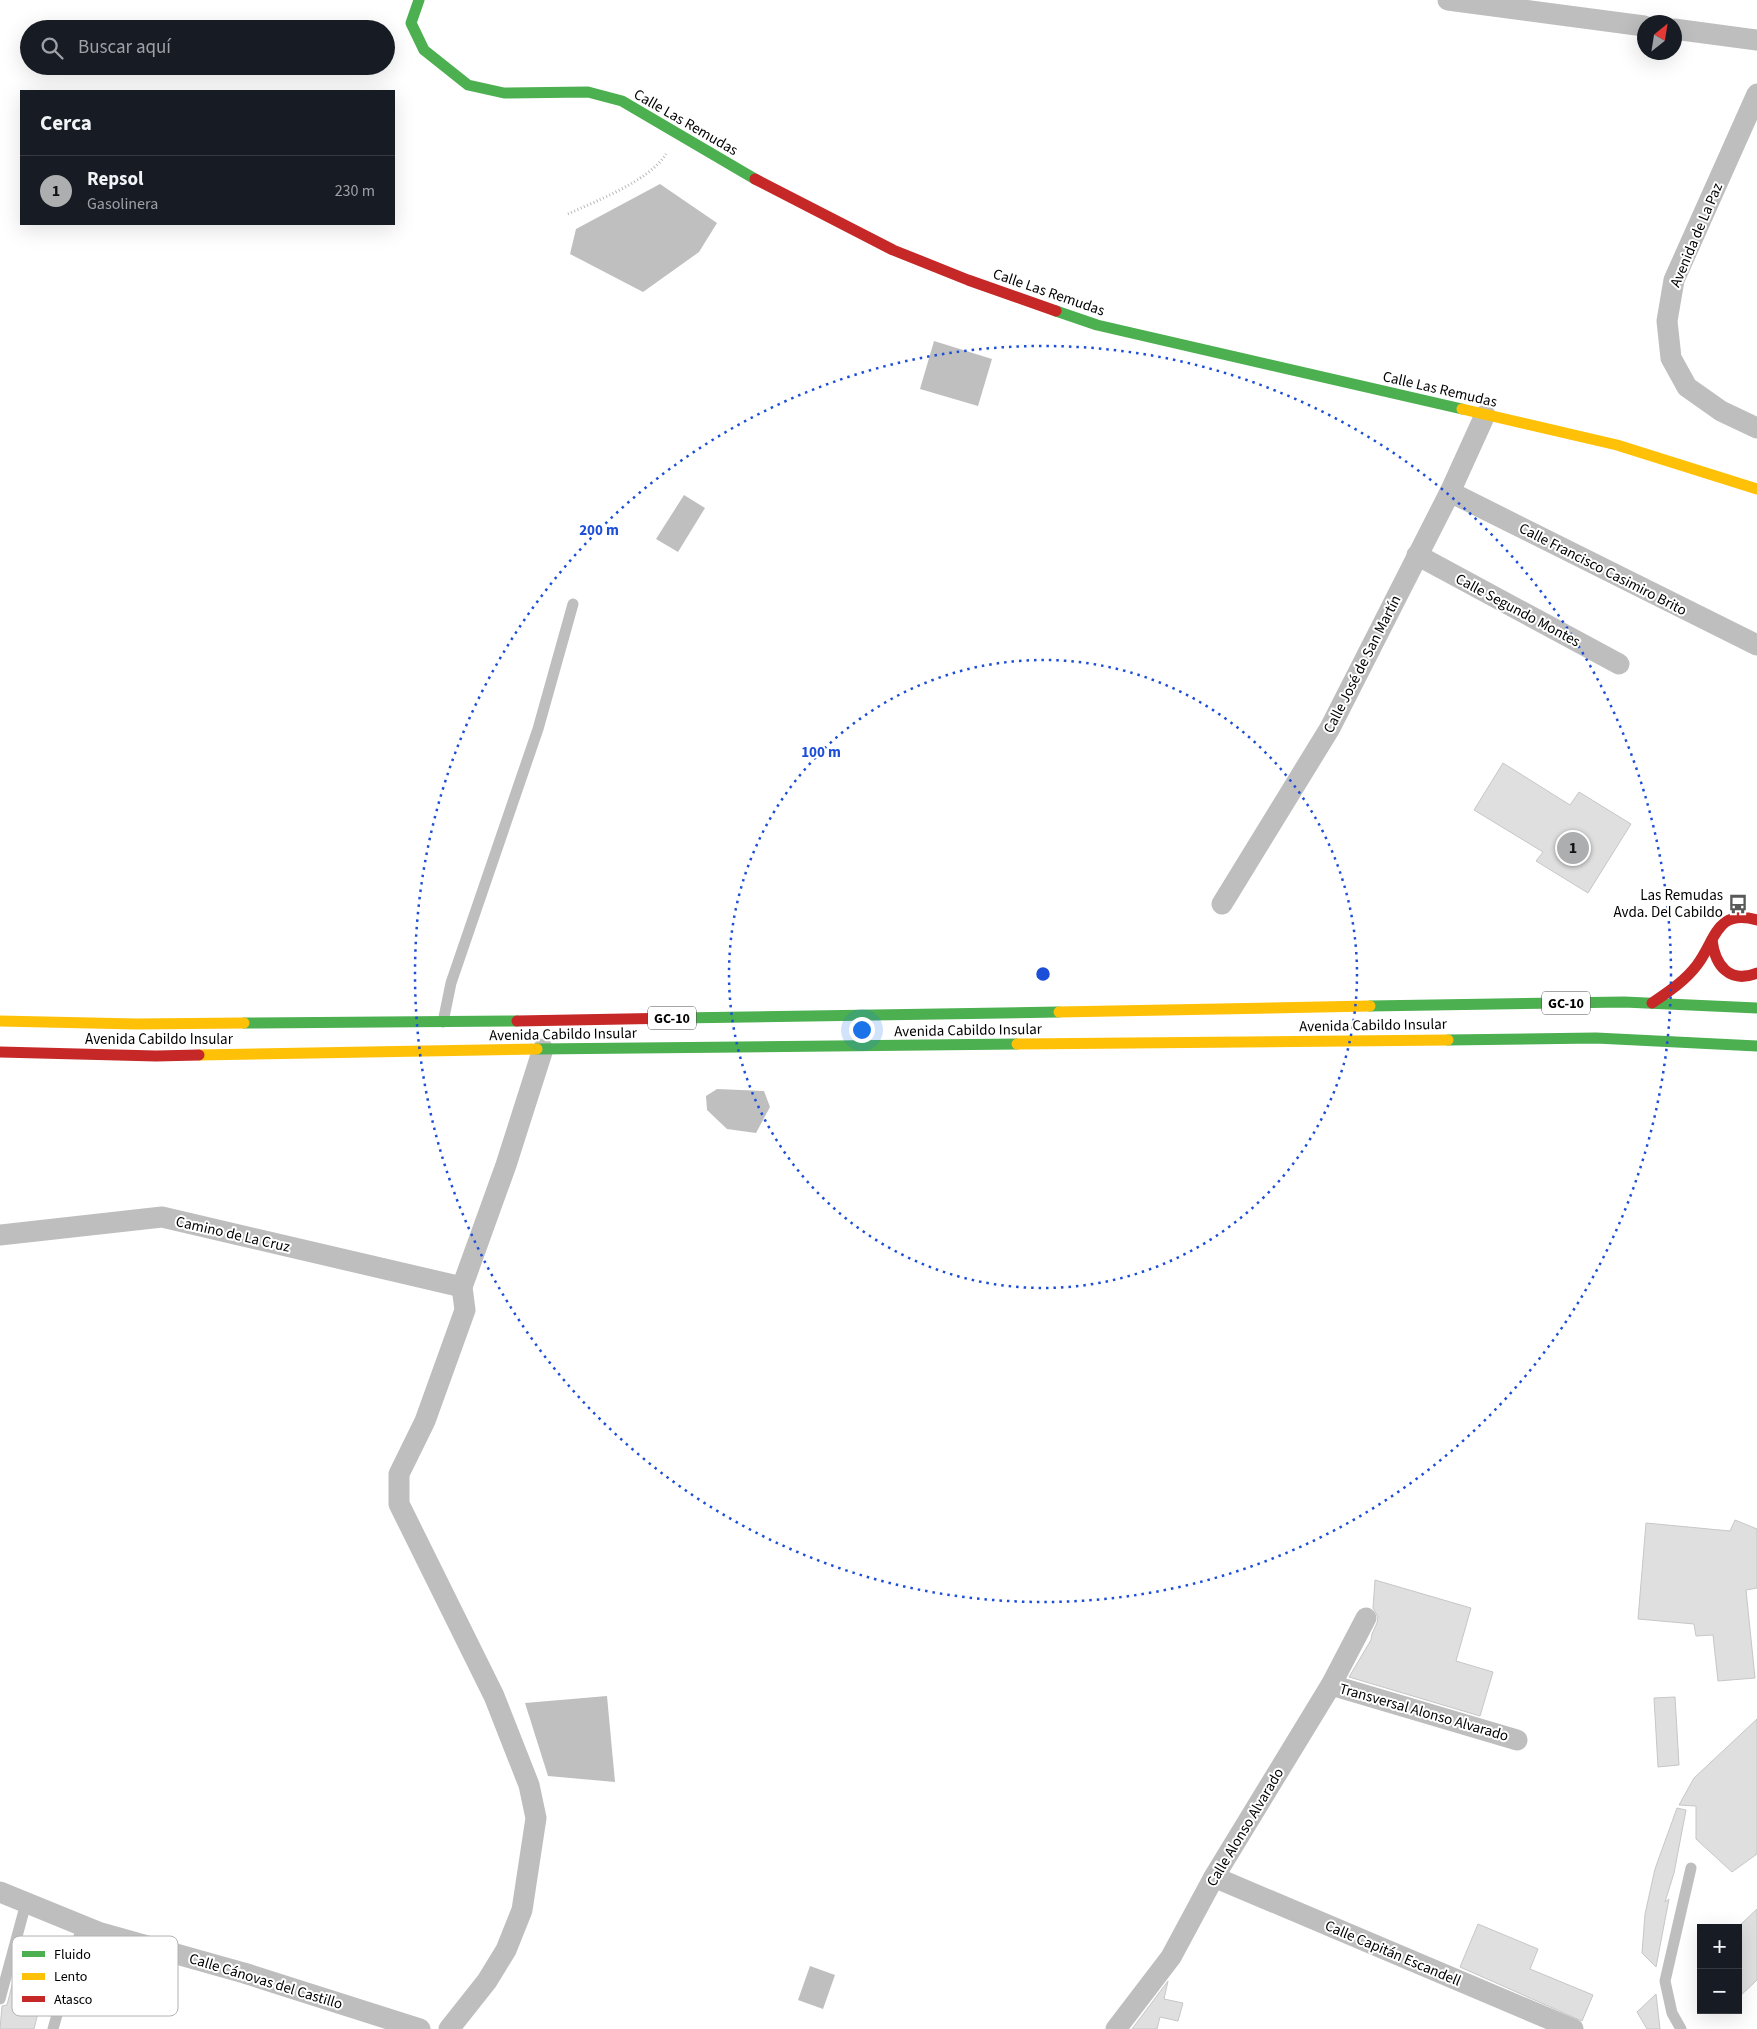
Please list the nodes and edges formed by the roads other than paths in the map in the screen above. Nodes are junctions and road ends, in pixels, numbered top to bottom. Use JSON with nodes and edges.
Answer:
{"nodes":[{"id":1,"x":419,"y":0,"type":"edge"},
{"id":2,"x":1448,"y":0,"type":"edge"},
{"id":3,"x":1637,"y":25,"type":"edge"},
{"id":4,"x":1682,"y":31,"type":"edge"},
{"id":5,"x":1757,"y":40,"type":"edge"},
{"id":6,"x":1757,"y":94,"type":"edge"},
{"id":7,"x":1485,"y":415,"type":"junction"},
{"id":8,"x":1757,"y":428,"type":"edge"},
{"id":9,"x":1757,"y":489,"type":"edge"},
{"id":10,"x":1450,"y":492,"type":"junction"},
{"id":11,"x":1418,"y":555,"type":"junction"},
{"id":12,"x":573,"y":604,"type":"dead end"},
{"id":13,"x":1757,"y":645,"type":"edge"},
{"id":14,"x":1619,"y":664,"type":"dead end"},
{"id":15,"x":1222,"y":904,"type":"dead end"},
{"id":16,"x":1757,"y":920,"type":"edge"},
{"id":17,"x":1712,"y":940,"type":"junction"},
{"id":18,"x":1757,"y":973,"type":"edge"},
{"id":19,"x":1652,"y":1003,"type":"junction"},
{"id":20,"x":1757,"y":1008,"type":"edge"},
{"id":21,"x":0,"y":1021,"type":"edge"},
{"id":22,"x":442,"y":1022,"type":"junction"},
{"id":23,"x":1757,"y":1046,"type":"edge"},
{"id":24,"x":542,"y":1049,"type":"junction"},
{"id":25,"x":0,"y":1052,"type":"edge"},
{"id":26,"x":0,"y":1235,"type":"edge"},
{"id":27,"x":462,"y":1287,"type":"junction"},
{"id":28,"x":1366,"y":1618,"type":"dead end"},
{"id":29,"x":1331,"y":1685,"type":"junction"},
{"id":30,"x":1517,"y":1740,"type":"dead end"},
{"id":31,"x":1691,"y":1868,"type":"dead end"},
{"id":32,"x":1214,"y":1877,"type":"junction"},
{"id":33,"x":15,"y":1898,"type":"edge"},
{"id":34,"x":82,"y":1926,"type":"junction"},
{"id":35,"x":79,"y":1936,"type":"edge"},
{"id":36,"x":112,"y":1936,"type":"edge"},
{"id":37,"x":178,"y":1954,"type":"edge"},
{"id":38,"x":0,"y":1999,"type":"edge"},
{"id":39,"x":57,"y":2016,"type":"edge"},
{"id":40,"x":53,"y":2029,"type":"edge"},
{"id":41,"x":420,"y":2029,"type":"edge"},
{"id":42,"x":449,"y":2029,"type":"edge"},
{"id":43,"x":1116,"y":2029,"type":"edge"},
{"id":44,"x":1573,"y":2029,"type":"edge"},
{"id":45,"x":1681,"y":2029,"type":"edge"}],
"edges":[{"from":1,"to":7,"type":"main road","name":"Calle Las Remudas"},
{"from":2,"to":3,"type":"street"},
{"from":4,"to":5,"type":"street"},
{"from":6,"to":8,"type":"street","name":"Avenida de La Paz"},
{"from":7,"to":9,"type":"main road","name":"Calle Las Remudas"},
{"from":7,"to":10,"type":"street","name":"Calle José de San Martín"},
{"from":10,"to":11,"type":"street","name":"Calle José de San Martín"},
{"from":10,"to":13,"type":"street","name":"Calle Francisco Casimiro Brito"},
{"from":11,"to":14,"type":"street","name":"Calle Segundo Montes"},
{"from":11,"to":15,"type":"street","name":"Calle José de San Martín"},
{"from":12,"to":22,"type":"lane"},
{"from":16,"to":17,"type":"main road"},
{"from":17,"to":18,"type":"main road"},
{"from":17,"to":19,"type":"main road"},
{"from":19,"to":20,"type":"main road","name":"Avenida Cabildo Insular","number":"GC-10"},
{"from":19,"to":22,"type":"main road","name":"Avenida Cabildo Insular","number":"GC-10"},
{"from":21,"to":22,"type":"main road","name":"Avenida Cabildo Insular","number":"GC-10"},
{"from":23,"to":24,"type":"main road","name":"Avenida Cabildo Insular","number":"GC-10"},
{"from":24,"to":25,"type":"main road","name":"Avenida Cabildo Insular","number":"GC-10"},
{"from":24,"to":27,"type":"street"},
{"from":26,"to":27,"type":"street","name":"Camino de La Cruz"},
{"from":27,"to":42,"type":"street"},
{"from":28,"to":29,"type":"street","name":"Calle Alonso Alvarado"},
{"from":29,"to":30,"type":"street","name":"Transversal Alonso Alvarado"},
{"from":29,"to":32,"type":"street","name":"Calle Alonso Alvarado"},
{"from":31,"to":45,"type":"lane"},
{"from":32,"to":43,"type":"street","name":"Calle Alonso Alvarado"},
{"from":32,"to":44,"type":"street","name":"Calle Capitán Escandell"},
{"from":33,"to":34,"type":"street","name":"Calle Cánovas del Castillo"},
{"from":33,"to":38,"type":"lane"},
{"from":34,"to":35,"type":"lane"},
{"from":34,"to":36,"type":"street","name":"Calle Cánovas del Castillo"},
{"from":37,"to":41,"type":"street","name":"Calle Cánovas del Castillo"},
{"from":39,"to":40,"type":"lane"}]}
